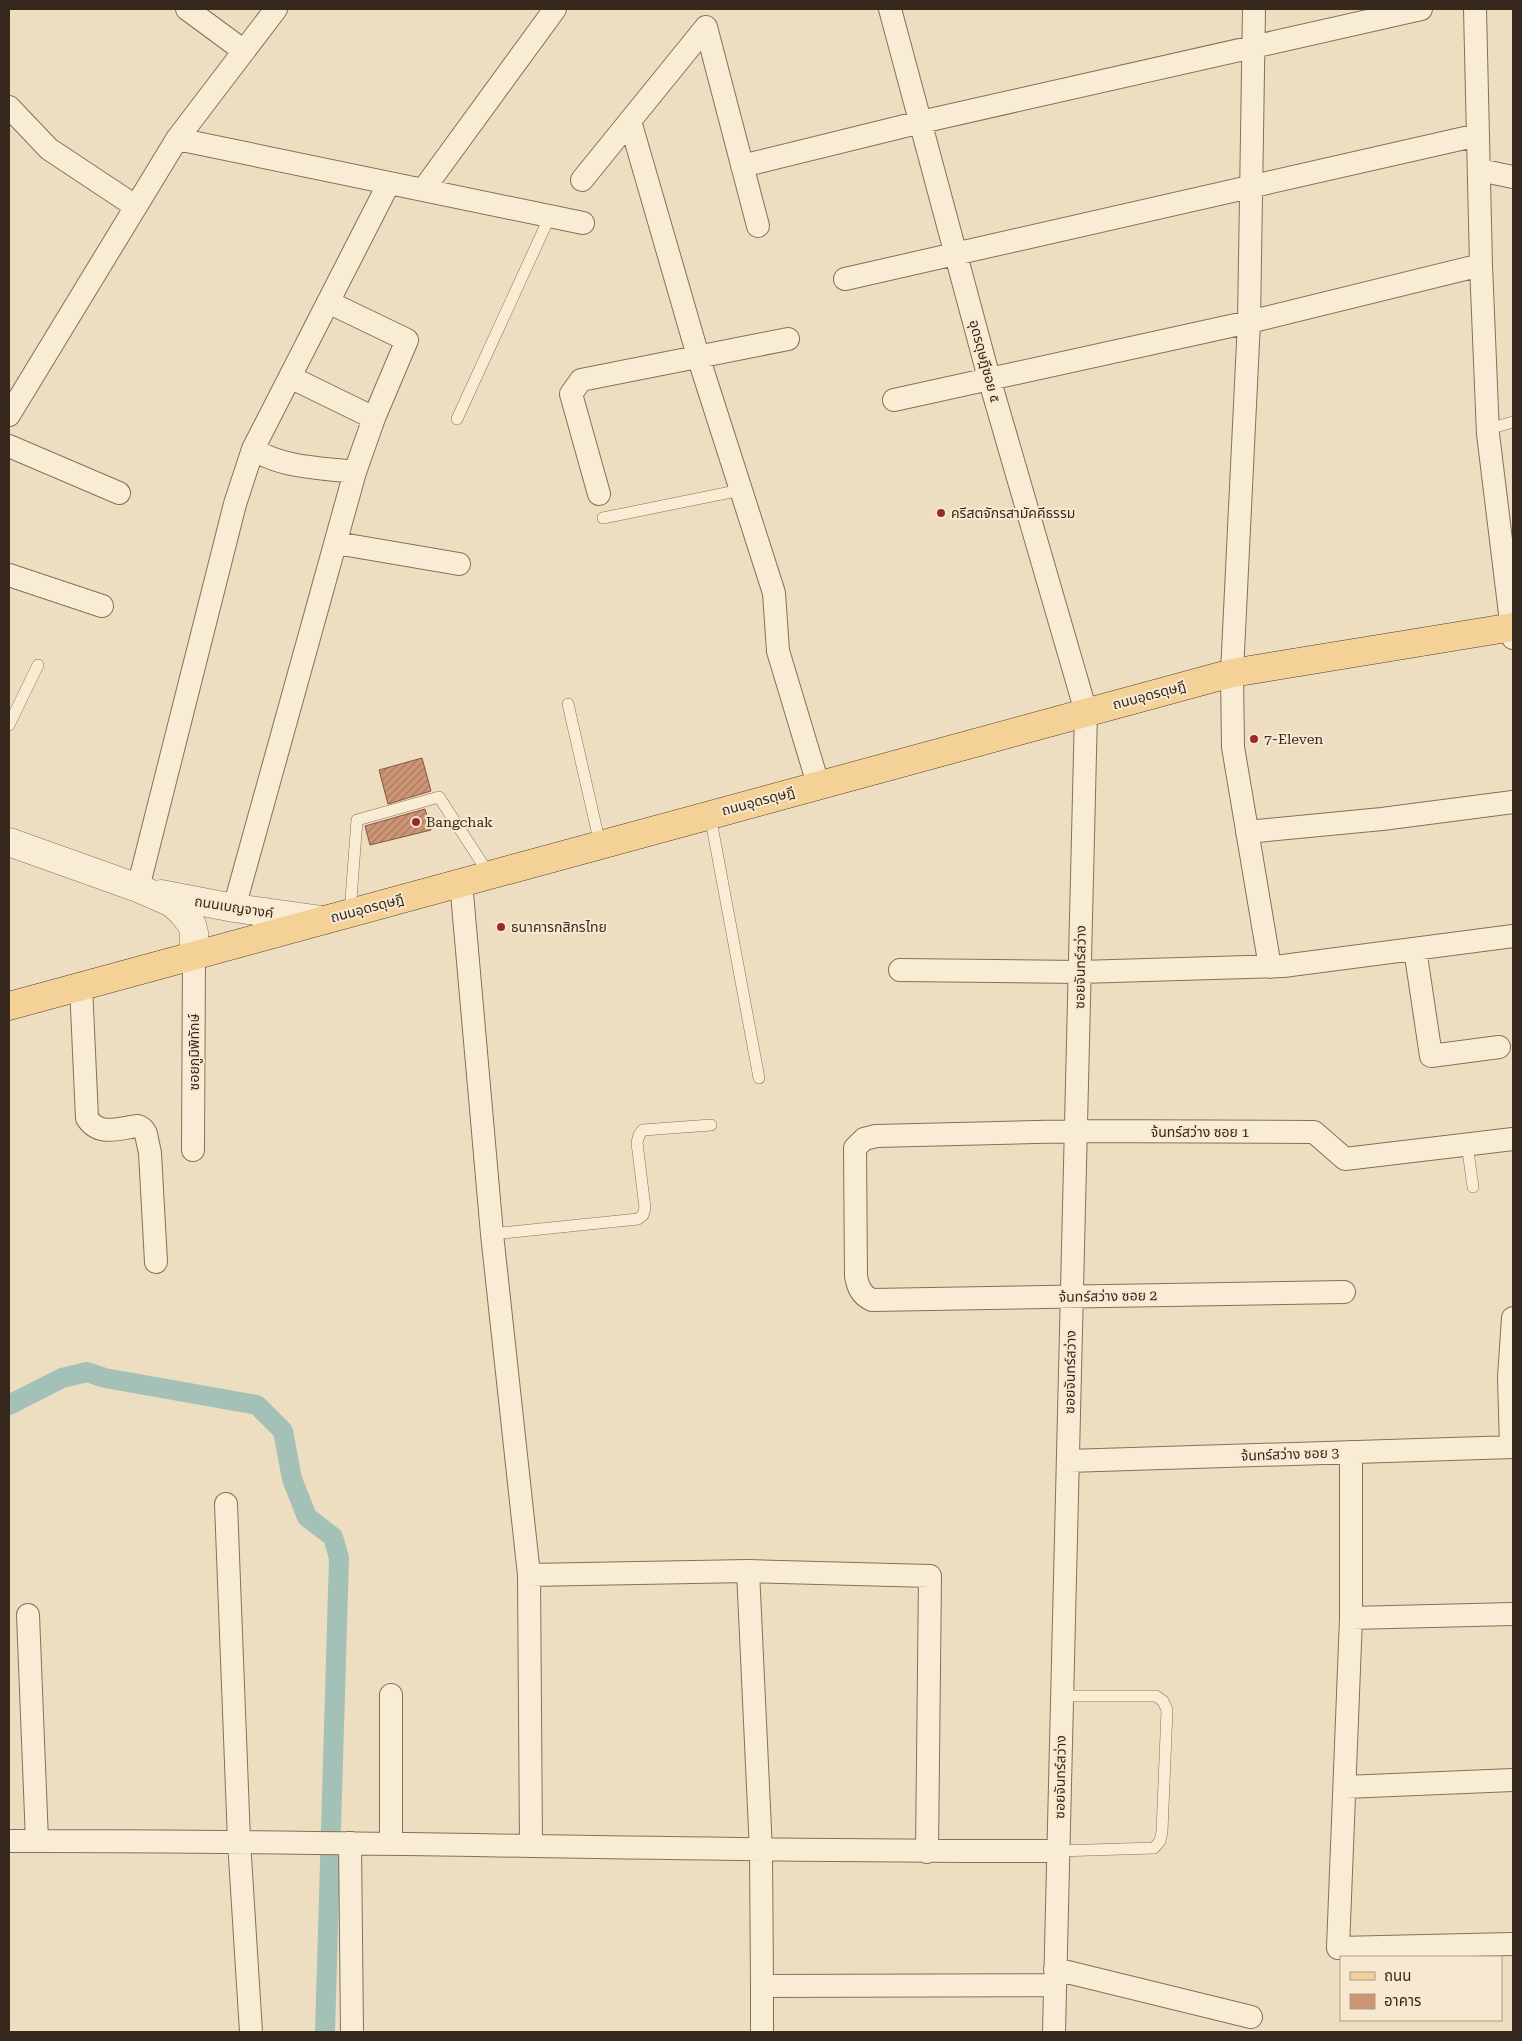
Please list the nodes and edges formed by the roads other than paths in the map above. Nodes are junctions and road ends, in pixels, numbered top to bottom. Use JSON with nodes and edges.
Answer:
{"nodes":[{"id":1,"x":187,"y":9,"type":"edge"},
{"id":2,"x":276,"y":9,"type":"edge"},
{"id":3,"x":555,"y":9,"type":"edge"},
{"id":4,"x":890,"y":9,"type":"edge"},
{"id":5,"x":1254,"y":9,"type":"edge"},
{"id":6,"x":1421,"y":9,"type":"edge"},
{"id":7,"x":1475,"y":9,"type":"edge"},
{"id":8,"x":1252,"y":48,"type":"junction"},
{"id":9,"x":244,"y":51,"type":"junction"},
{"id":10,"x":9,"y":107,"type":"edge"},
{"id":11,"x":630,"y":121,"type":"junction"},
{"id":12,"x":921,"y":122,"type":"junction"},
{"id":13,"x":1478,"y":135,"type":"junction"},
{"id":14,"x":176,"y":139,"type":"junction"},
{"id":15,"x":742,"y":166,"type":"junction"},
{"id":16,"x":1479,"y":170,"type":"junction"},
{"id":17,"x":1513,"y":177,"type":"edge"},
{"id":18,"x":582,"y":180,"type":"dead end"},
{"id":19,"x":390,"y":183,"type":"junction"},
{"id":20,"x":1252,"y":185,"type":"junction"},
{"id":21,"x":423,"y":190,"type":"junction"},
{"id":22,"x":135,"y":206,"type":"junction"},
{"id":23,"x":550,"y":216,"type":"junction"},
{"id":24,"x":583,"y":223,"type":"dead end"},
{"id":25,"x":758,"y":226,"type":"dead end"},
{"id":26,"x":956,"y":254,"type":"junction"},
{"id":27,"x":1480,"y":265,"type":"junction"},
{"id":28,"x":845,"y":279,"type":"dead end"},
{"id":29,"x":328,"y":302,"type":"junction"},
{"id":30,"x":1249,"y":322,"type":"junction"},
{"id":31,"x":788,"y":339,"type":"dead end"},
{"id":32,"x":698,"y":356,"type":"junction"},
{"id":33,"x":290,"y":377,"type":"junction"},
{"id":34,"x":989,"y":378,"type":"junction"},
{"id":35,"x":894,"y":400,"type":"dead end"},
{"id":36,"x":9,"y":415,"type":"edge"},
{"id":37,"x":374,"y":418,"type":"junction"},
{"id":38,"x":457,"y":420,"type":"dead end"},
{"id":39,"x":1513,"y":422,"type":"edge"},
{"id":40,"x":1488,"y":429,"type":"junction"},
{"id":41,"x":9,"y":446,"type":"edge"},
{"id":42,"x":253,"y":449,"type":"junction"},
{"id":43,"x":355,"y":472,"type":"junction"},
{"id":44,"x":741,"y":490,"type":"junction"},
{"id":45,"x":119,"y":493,"type":"dead end"},
{"id":46,"x":599,"y":494,"type":"dead end"},
{"id":47,"x":603,"y":518,"type":"dead end"},
{"id":48,"x":336,"y":543,"type":"junction"},
{"id":49,"x":459,"y":564,"type":"dead end"},
{"id":50,"x":9,"y":575,"type":"edge"},
{"id":51,"x":102,"y":606,"type":"dead end"},
{"id":52,"x":1513,"y":630,"type":"edge"},
{"id":53,"x":38,"y":665,"type":"dead end"},
{"id":54,"x":1232,"y":673,"type":"junction"},
{"id":55,"x":568,"y":704,"type":"dead end"},
{"id":56,"x":1086,"y":712,"type":"junction"},
{"id":57,"x":9,"y":725,"type":"edge"},
{"id":58,"x":818,"y":784,"type":"junction"},
{"id":59,"x":1513,"y":802,"type":"edge"},
{"id":60,"x":710,"y":814,"type":"junction"},
{"id":61,"x":1247,"y":832,"type":"junction"},
{"id":62,"x":9,"y":842,"type":"edge"},
{"id":63,"x":600,"y":844,"type":"junction"},
{"id":64,"x":489,"y":874,"type":"junction"},
{"id":65,"x":461,"y":882,"type":"junction"},
{"id":66,"x":143,"y":890,"type":"junction"},
{"id":67,"x":234,"y":908,"type":"junction"},
{"id":68,"x":350,"y":912,"type":"junction"},
{"id":69,"x":322,"y":920,"type":"junction"},
{"id":70,"x":1513,"y":936,"type":"edge"},
{"id":71,"x":1415,"y":949,"type":"junction"},
{"id":72,"x":194,"y":955,"type":"junction"},
{"id":73,"x":1270,"y":967,"type":"junction"},
{"id":74,"x":900,"y":970,"type":"dead end"},
{"id":75,"x":1080,"y":972,"type":"junction"},
{"id":76,"x":81,"y":986,"type":"junction"},
{"id":77,"x":9,"y":1006,"type":"edge"},
{"id":78,"x":1499,"y":1047,"type":"dead end"},
{"id":79,"x":759,"y":1078,"type":"dead end"},
{"id":80,"x":711,"y":1125,"type":"dead end"},
{"id":81,"x":1076,"y":1132,"type":"junction"},
{"id":82,"x":1513,"y":1139,"type":"edge"},
{"id":83,"x":1467,"y":1144,"type":"junction"},
{"id":84,"x":193,"y":1150,"type":"dead end"},
{"id":85,"x":1473,"y":1187,"type":"dead end"},
{"id":86,"x":492,"y":1234,"type":"junction"},
{"id":87,"x":156,"y":1262,"type":"dead end"},
{"id":88,"x":1344,"y":1292,"type":"dead end"},
{"id":89,"x":1072,"y":1297,"type":"junction"},
{"id":90,"x":872,"y":1300,"type":"joint"},
{"id":91,"x":1513,"y":1318,"type":"edge"},
{"id":92,"x":1512,"y":1447,"type":"edge"},
{"id":93,"x":1352,"y":1452,"type":"junction"},
{"id":94,"x":1068,"y":1460,"type":"junction"},
{"id":95,"x":226,"y":1504,"type":"dead end"},
{"id":96,"x":748,"y":1571,"type":"junction"},
{"id":97,"x":529,"y":1575,"type":"junction"},
{"id":98,"x":1513,"y":1614,"type":"edge"},
{"id":99,"x":28,"y":1615,"type":"dead end"},
{"id":100,"x":1351,"y":1618,"type":"junction"},
{"id":101,"x":391,"y":1695,"type":"dead end"},
{"id":102,"x":1062,"y":1696,"type":"junction"},
{"id":103,"x":1513,"y":1780,"type":"edge"},
{"id":104,"x":1345,"y":1787,"type":"junction"},
{"id":105,"x":9,"y":1841,"type":"edge"},
{"id":106,"x":38,"y":1841,"type":"junction"},
{"id":107,"x":240,"y":1841,"type":"junction"},
{"id":108,"x":346,"y":1843,"type":"junction"},
{"id":109,"x":391,"y":1844,"type":"junction"},
{"id":110,"x":531,"y":1846,"type":"junction"},
{"id":111,"x":761,"y":1851,"type":"junction"},
{"id":112,"x":1058,"y":1851,"type":"junction"},
{"id":113,"x":927,"y":1852,"type":"junction"},
{"id":114,"x":1513,"y":1944,"type":"edge"},
{"id":115,"x":1055,"y":1977,"type":"junction"},
{"id":116,"x":762,"y":1986,"type":"junction"},
{"id":117,"x":1251,"y":2017,"type":"dead end"},
{"id":118,"x":251,"y":2032,"type":"edge"},
{"id":119,"x":352,"y":2032,"type":"edge"},
{"id":120,"x":762,"y":2032,"type":"edge"},
{"id":121,"x":1054,"y":2032,"type":"edge"}],
"edges":[{"from":1,"to":9,"type":"street"},
{"from":2,"to":9,"type":"street"},
{"from":3,"to":21,"type":"street"},
{"from":4,"to":12,"type":"street","name":"อุดรดุษฎีซอย ๕"},
{"from":5,"to":8,"type":"street"},
{"from":6,"to":8,"type":"street"},
{"from":7,"to":13,"type":"street"},
{"from":8,"to":12,"type":"street"},
{"from":8,"to":20,"type":"street"},
{"from":9,"to":14,"type":"street"},
{"from":10,"to":22,"type":"street"},
{"from":11,"to":15,"type":"street"},
{"from":11,"to":18,"type":"street"},
{"from":11,"to":32,"type":"street"},
{"from":12,"to":15,"type":"street"},
{"from":12,"to":26,"type":"street","name":"อุดรดุษฎีซอย ๕"},
{"from":13,"to":16,"type":"street"},
{"from":13,"to":20,"type":"street"},
{"from":14,"to":19,"type":"street"},
{"from":14,"to":22,"type":"street"},
{"from":15,"to":25,"type":"street"},
{"from":16,"to":17,"type":"street"},
{"from":16,"to":27,"type":"street"},
{"from":19,"to":21,"type":"street"},
{"from":19,"to":29,"type":"street"},
{"from":20,"to":26,"type":"street"},
{"from":20,"to":30,"type":"street"},
{"from":21,"to":23,"type":"street"},
{"from":22,"to":36,"type":"street"},
{"from":23,"to":24,"type":"street"},
{"from":23,"to":38,"type":"lane"},
{"from":26,"to":28,"type":"street"},
{"from":26,"to":34,"type":"street","name":"อุดรดุษฎีซอย ๕"},
{"from":27,"to":30,"type":"street"},
{"from":27,"to":40,"type":"street"},
{"from":29,"to":33,"type":"street"},
{"from":29,"to":37,"type":"street"},
{"from":30,"to":34,"type":"street"},
{"from":30,"to":54,"type":"street"},
{"from":31,"to":32,"type":"street"},
{"from":32,"to":44,"type":"street"},
{"from":32,"to":46,"type":"street"},
{"from":33,"to":37,"type":"street"},
{"from":33,"to":42,"type":"street"},
{"from":34,"to":35,"type":"street"},
{"from":34,"to":56,"type":"street","name":"อุดรดุษฎีซอย ๕"},
{"from":37,"to":43,"type":"street"},
{"from":39,"to":40,"type":"lane"},
{"from":40,"to":52,"type":"street"},
{"from":41,"to":45,"type":"street"},
{"from":42,"to":43,"type":"street"},
{"from":42,"to":66,"type":"street"},
{"from":43,"to":48,"type":"street"},
{"from":44,"to":47,"type":"lane"},
{"from":44,"to":58,"type":"street"},
{"from":48,"to":49,"type":"street"},
{"from":48,"to":67,"type":"street"},
{"from":50,"to":51,"type":"street"},
{"from":52,"to":54,"type":"main road","name":"ถนนอุดรดุษฎี"},
{"from":53,"to":57,"type":"lane"},
{"from":54,"to":56,"type":"main road","name":"ถนนอุดรดุษฎี"},
{"from":54,"to":61,"type":"street"},
{"from":55,"to":63,"type":"lane"},
{"from":56,"to":58,"type":"main road","name":"ถนนอุดรดุษฎี"},
{"from":56,"to":75,"type":"street","name":"ซอยจันทร์สว่าง"},
{"from":58,"to":60,"type":"main road","name":"ถนนอุดรดุษฎี"},
{"from":59,"to":61,"type":"street"},
{"from":60,"to":63,"type":"main road","name":"ถนนอุดรดุษฎี"},
{"from":60,"to":79,"type":"lane"},
{"from":61,"to":73,"type":"street"},
{"from":62,"to":66,"type":"street","name":"ถนนเบญจางค์"},
{"from":63,"to":64,"type":"main road","name":"ถนนอุดรดุษฎี"},
{"from":64,"to":65,"type":"main road","name":"ถนนอุดรดุษฎี"},
{"from":64,"to":68,"type":"lane"},
{"from":65,"to":68,"type":"main road","name":"ถนนอุดรดุษฎี"},
{"from":65,"to":86,"type":"street"},
{"from":66,"to":67,"type":"street","name":"ถนนเบญจางค์"},
{"from":66,"to":72,"type":"street","name":"ถนนเบญจางค์"},
{"from":67,"to":69,"type":"street","name":"ถนนเบญจางค์"},
{"from":68,"to":69,"type":"main road","name":"ถนนอุดรดุษฎี"},
{"from":69,"to":72,"type":"main road","name":"ถนนอุดรดุษฎี"},
{"from":70,"to":71,"type":"street"},
{"from":71,"to":73,"type":"street"},
{"from":71,"to":78,"type":"street"},
{"from":72,"to":76,"type":"main road","name":"ถนนอุดรดุษฎี"},
{"from":72,"to":84,"type":"street","name":"ซอยภูมิพิทักษ์"},
{"from":73,"to":75,"type":"street"},
{"from":74,"to":75,"type":"street"},
{"from":75,"to":81,"type":"street","name":"ซอยจันทร์สว่าง"},
{"from":76,"to":77,"type":"main road","name":"ถนนอุดรดุษฎี"},
{"from":76,"to":87,"type":"street"},
{"from":80,"to":86,"type":"lane"},
{"from":81,"to":83,"type":"street","name":"จ้นทร์สว่าง ซอย 1"},
{"from":81,"to":89,"type":"street","name":"ซอยจันทร์สว่าง"},
{"from":81,"to":90,"type":"street","name":"จ้นทร์สว่าง ซอย 1"},
{"from":82,"to":83,"type":"street","name":"จ้นทร์สว่าง ซอย 1"},
{"from":83,"to":85,"type":"lane"},
{"from":86,"to":97,"type":"street"},
{"from":88,"to":89,"type":"street","name":"จ้นทร์สว่าง ซอย 2"},
{"from":89,"to":90,"type":"street","name":"จ้นทร์สว่าง ซอย 2"},
{"from":89,"to":94,"type":"street","name":"ซอยจันทร์สว่าง"},
{"from":91,"to":92,"type":"street"},
{"from":92,"to":93,"type":"street","name":"จ้นทร์สว่าง ซอย 3"},
{"from":93,"to":94,"type":"street","name":"จ้นทร์สว่าง ซอย 3"},
{"from":93,"to":100,"type":"street"},
{"from":94,"to":102,"type":"street","name":"ซอยจันทร์สว่าง"},
{"from":95,"to":107,"type":"street"},
{"from":96,"to":97,"type":"street"},
{"from":96,"to":111,"type":"street"},
{"from":96,"to":113,"type":"street"},
{"from":97,"to":110,"type":"street"},
{"from":98,"to":100,"type":"street"},
{"from":99,"to":106,"type":"street"},
{"from":100,"to":104,"type":"street"},
{"from":101,"to":109,"type":"street"},
{"from":102,"to":112,"type":"street","name":"ซอยจันทร์สว่าง"},
{"from":102,"to":112,"type":"lane"},
{"from":103,"to":104,"type":"street"},
{"from":104,"to":114,"type":"street"},
{"from":105,"to":106,"type":"street"},
{"from":106,"to":107,"type":"street"},
{"from":107,"to":108,"type":"street"},
{"from":107,"to":118,"type":"street"},
{"from":108,"to":109,"type":"street"},
{"from":108,"to":119,"type":"street"},
{"from":109,"to":110,"type":"street"},
{"from":110,"to":111,"type":"street"},
{"from":111,"to":113,"type":"street"},
{"from":111,"to":116,"type":"street"},
{"from":112,"to":113,"type":"street"},
{"from":112,"to":115,"type":"street","name":"ซอยจันทร์สว่าง"},
{"from":115,"to":116,"type":"street"},
{"from":115,"to":117,"type":"street"},
{"from":115,"to":121,"type":"street","name":"ซอยจันทร์สว่าง"},
{"from":116,"to":120,"type":"street"}]}
